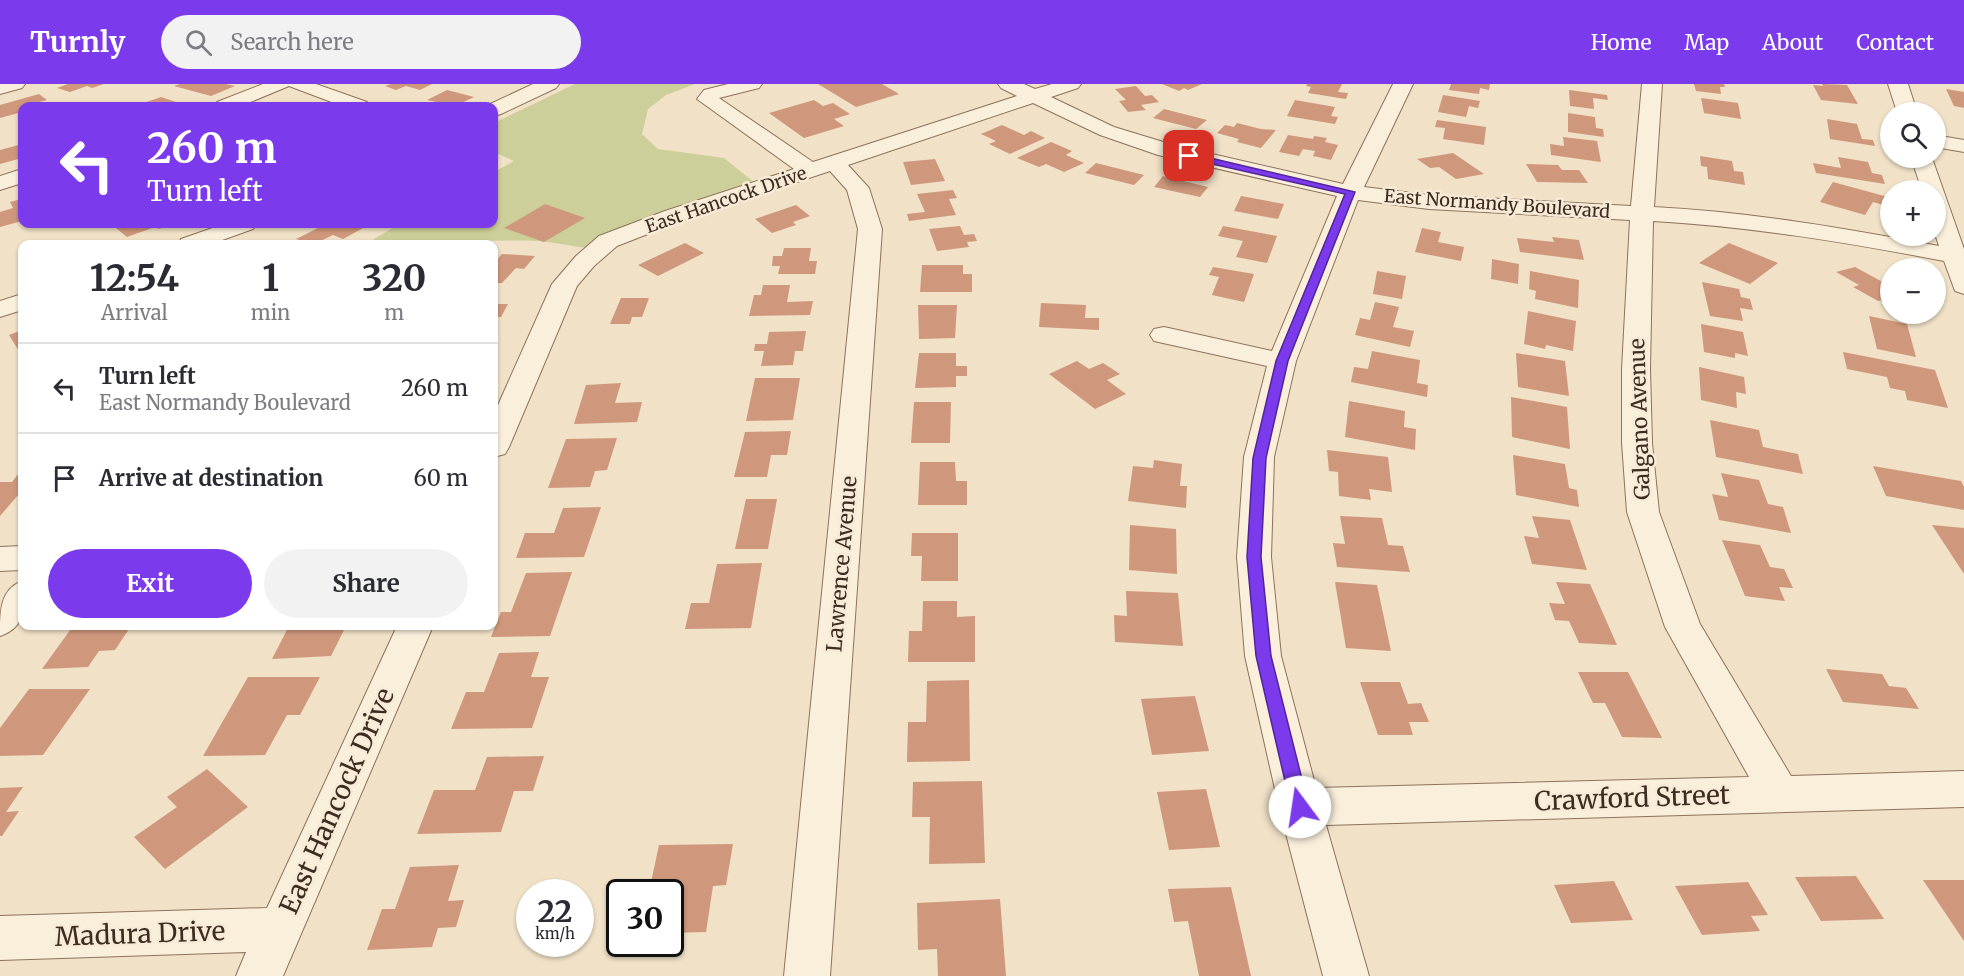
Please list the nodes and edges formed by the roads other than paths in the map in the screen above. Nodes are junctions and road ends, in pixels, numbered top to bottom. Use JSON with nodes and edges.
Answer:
{"nodes":[{"id":1,"x":15,"y":84,"type":"edge"},
{"id":2,"x":281,"y":84,"type":"edge"},
{"id":3,"x":297,"y":84,"type":"edge"},
{"id":4,"x":549,"y":84,"type":"edge"},
{"id":5,"x":752,"y":84,"type":"edge"},
{"id":6,"x":1008,"y":84,"type":"edge"},
{"id":7,"x":1071,"y":84,"type":"edge"},
{"id":8,"x":1403,"y":84,"type":"edge"},
{"id":9,"x":1652,"y":84,"type":"edge"},
{"id":10,"x":1898,"y":84,"type":"edge"},
{"id":11,"x":0,"y":88,"type":"edge"},
{"id":12,"x":1032,"y":97,"type":"junction"},
{"id":13,"x":234,"y":102,"type":"edge"},
{"id":14,"x":349,"y":102,"type":"edge"},
{"id":15,"x":1904,"y":102,"type":"edge"},
{"id":16,"x":498,"y":108,"type":"edge"},
{"id":17,"x":1946,"y":143,"type":"edge"},
{"id":18,"x":1964,"y":146,"type":"edge"},
{"id":19,"x":822,"y":166,"type":"junction"},
{"id":20,"x":18,"y":177,"type":"edge"},
{"id":21,"x":0,"y":183,"type":"edge"},
{"id":22,"x":1350,"y":192,"type":"junction"},
{"id":23,"x":1642,"y":213,"type":"junction"},
{"id":24,"x":1946,"y":224,"type":"edge"},
{"id":25,"x":234,"y":228,"type":"edge"},
{"id":26,"x":201,"y":240,"type":"edge"},
{"id":27,"x":1959,"y":257,"type":"edge"},
{"id":28,"x":1964,"y":286,"type":"edge"},
{"id":29,"x":18,"y":303,"type":"edge"},
{"id":30,"x":0,"y":309,"type":"edge"},
{"id":31,"x":1164,"y":335,"type":"dead end"},
{"id":32,"x":1282,"y":361,"type":"junction"},
{"id":33,"x":498,"y":438,"type":"edge"},
{"id":34,"x":18,"y":558,"type":"edge"},
{"id":35,"x":0,"y":559,"type":"edge"},
{"id":36,"x":18,"y":599,"type":"edge"},
{"id":37,"x":0,"y":622,"type":"edge"},
{"id":38,"x":413,"y":630,"type":"edge"},
{"id":39,"x":1964,"y":789,"type":"edge"},
{"id":40,"x":1780,"y":794,"type":"junction"},
{"id":41,"x":1300,"y":807,"type":"junction"},
{"id":42,"x":280,"y":929,"type":"junction"},
{"id":43,"x":0,"y":938,"type":"edge"},
{"id":44,"x":259,"y":976,"type":"edge"},
{"id":45,"x":807,"y":976,"type":"edge"},
{"id":46,"x":1346,"y":976,"type":"edge"}],
"edges":[{"from":1,"to":11,"type":"street"},
{"from":2,"to":13,"type":"street"},
{"from":3,"to":14,"type":"street"},
{"from":4,"to":16,"type":"street"},
{"from":5,"to":19,"type":"street","name":"Lawrence Avenue"},
{"from":6,"to":12,"type":"street","name":"East Normandy Boulevard"},
{"from":7,"to":12,"type":"street","name":"East Hancock Drive"},
{"from":8,"to":22,"type":"street"},
{"from":9,"to":23,"type":"street","name":"Galgano Avenue"},
{"from":10,"to":15,"type":"street"},
{"from":12,"to":19,"type":"street","name":"East Hancock Drive"},
{"from":12,"to":22,"type":"street","name":"East Normandy Boulevard"},
{"from":17,"to":18,"type":"street"},
{"from":19,"to":33,"type":"street","name":"East Hancock Drive"},
{"from":19,"to":45,"type":"street","name":"Lawrence Avenue"},
{"from":20,"to":21,"type":"street"},
{"from":22,"to":23,"type":"street","name":"East Normandy Boulevard"},
{"from":22,"to":32,"type":"street"},
{"from":23,"to":27,"type":"street","name":"East Normandy Boulevard"},
{"from":23,"to":40,"type":"street","name":"Galgano Avenue"},
{"from":24,"to":27,"type":"street"},
{"from":25,"to":26,"type":"street"},
{"from":27,"to":28,"type":"street"},
{"from":29,"to":30,"type":"street"},
{"from":31,"to":32,"type":"street"},
{"from":32,"to":41,"type":"street"},
{"from":34,"to":35,"type":"street"},
{"from":36,"to":37,"type":"street"},
{"from":38,"to":42,"type":"street","name":"East Hancock Drive"},
{"from":39,"to":40,"type":"street","name":"Crawford Street"},
{"from":40,"to":41,"type":"street","name":"Crawford Street"},
{"from":41,"to":46,"type":"street"},
{"from":42,"to":43,"type":"street","name":"Madura Drive"},
{"from":42,"to":44,"type":"street","name":"East Hancock Drive"}]}
